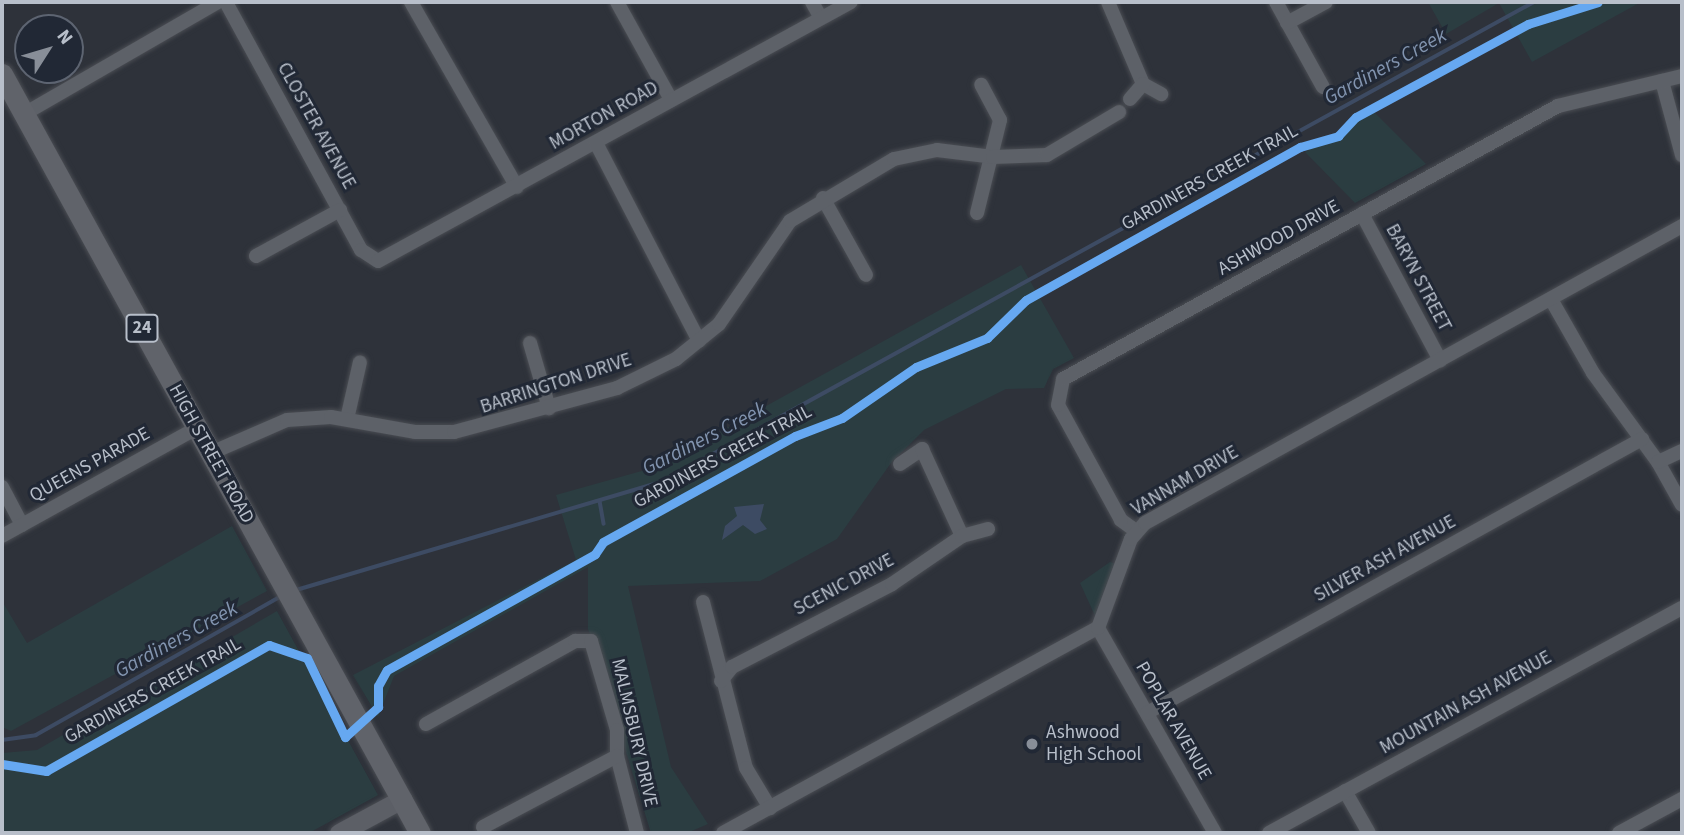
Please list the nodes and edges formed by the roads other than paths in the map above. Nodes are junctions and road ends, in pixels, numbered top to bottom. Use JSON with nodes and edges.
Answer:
{"nodes":[{"id":1,"x":411,"y":2,"type":"edge"},
{"id":2,"x":617,"y":2,"type":"edge"},
{"id":3,"x":812,"y":2,"type":"edge"},
{"id":4,"x":851,"y":2,"type":"edge"},
{"id":5,"x":1108,"y":2,"type":"edge"},
{"id":6,"x":1276,"y":2,"type":"edge"},
{"id":7,"x":1326,"y":2,"type":"edge"},
{"id":8,"x":224,"y":4,"type":"edge"},
{"id":9,"x":821,"y":18,"type":"junction"},
{"id":10,"x":1287,"y":23,"type":"junction"},
{"id":11,"x":2,"y":74,"type":"edge"},
{"id":12,"x":1682,"y":76,"type":"edge"},
{"id":13,"x":1662,"y":81,"type":"junction"},
{"id":14,"x":1143,"y":84,"type":"junction"},
{"id":15,"x":981,"y":85,"type":"dead end"},
{"id":16,"x":1323,"y":87,"type":"dead end"},
{"id":17,"x":1161,"y":94,"type":"dead end"},
{"id":18,"x":1130,"y":99,"type":"dead end"},
{"id":19,"x":671,"y":100,"type":"junction"},
{"id":20,"x":1119,"y":112,"type":"dead end"},
{"id":21,"x":24,"y":114,"type":"junction"},
{"id":22,"x":593,"y":145,"type":"junction"},
{"id":23,"x":1682,"y":155,"type":"edge"},
{"id":24,"x":993,"y":157,"type":"junction"},
{"id":25,"x":515,"y":188,"type":"junction"},
{"id":26,"x":823,"y":198,"type":"junction"},
{"id":27,"x":340,"y":210,"type":"junction"},
{"id":28,"x":977,"y":212,"type":"dead end"},
{"id":29,"x":1362,"y":214,"type":"junction"},
{"id":30,"x":1682,"y":226,"type":"edge"},
{"id":31,"x":256,"y":256,"type":"dead end"},
{"id":32,"x":374,"y":261,"type":"joint"},
{"id":33,"x":866,"y":275,"type":"dead end"},
{"id":34,"x":1552,"y":301,"type":"junction"},
{"id":35,"x":702,"y":339,"type":"junction"},
{"id":36,"x":530,"y":343,"type":"dead end"},
{"id":37,"x":1440,"y":360,"type":"junction"},
{"id":38,"x":360,"y":362,"type":"dead end"},
{"id":39,"x":549,"y":408,"type":"junction"},
{"id":40,"x":347,"y":419,"type":"junction"},
{"id":41,"x":197,"y":428,"type":"junction"},
{"id":42,"x":1642,"y":439,"type":"junction"},
{"id":43,"x":1682,"y":451,"type":"edge"},
{"id":44,"x":211,"y":453,"type":"junction"},
{"id":45,"x":1658,"y":462,"type":"junction"},
{"id":46,"x":900,"y":464,"type":"dead end"},
{"id":47,"x":2,"y":487,"type":"edge"},
{"id":48,"x":1682,"y":505,"type":"edge"},
{"id":49,"x":22,"y":525,"type":"junction"},
{"id":50,"x":988,"y":529,"type":"dead end"},
{"id":51,"x":1136,"y":531,"type":"junction"},
{"id":52,"x":2,"y":536,"type":"edge"},
{"id":53,"x":962,"y":536,"type":"junction"},
{"id":54,"x":703,"y":602,"type":"dead end"},
{"id":55,"x":1682,"y":608,"type":"edge"},
{"id":56,"x":1098,"y":628,"type":"junction"},
{"id":57,"x":721,"y":681,"type":"junction"},
{"id":58,"x":1147,"y":713,"type":"junction"},
{"id":59,"x":426,"y":724,"type":"dead end"},
{"id":60,"x":617,"y":756,"type":"junction"},
{"id":61,"x":1345,"y":791,"type":"junction"},
{"id":62,"x":402,"y":799,"type":"junction"},
{"id":63,"x":1682,"y":799,"type":"edge"},
{"id":64,"x":769,"y":808,"type":"junction"},
{"id":65,"x":483,"y":827,"type":"dead end"},
{"id":66,"x":339,"y":833,"type":"edge"},
{"id":67,"x":421,"y":833,"type":"edge"},
{"id":68,"x":637,"y":833,"type":"edge"},
{"id":69,"x":723,"y":833,"type":"edge"},
{"id":70,"x":1215,"y":833,"type":"edge"},
{"id":71,"x":1269,"y":833,"type":"edge"},
{"id":72,"x":1369,"y":833,"type":"edge"},
{"id":73,"x":1619,"y":833,"type":"edge"}],
"edges":[{"from":1,"to":25,"type":"street"},
{"from":2,"to":19,"type":"street"},
{"from":3,"to":9,"type":"street"},
{"from":4,"to":9,"type":"street","name":"MORTON ROAD"},
{"from":5,"to":14,"type":"street"},
{"from":6,"to":10,"type":"street"},
{"from":7,"to":10,"type":"street"},
{"from":8,"to":21,"type":"street"},
{"from":8,"to":27,"type":"street","name":"CLOSTER AVENUE"},
{"from":9,"to":19,"type":"street","name":"MORTON ROAD"},
{"from":10,"to":16,"type":"street"},
{"from":11,"to":21,"type":"main road","name":"HIGH STREET ROAD","number":"24"},
{"from":12,"to":13,"type":"street","name":"ASHWOOD DRIVE"},
{"from":13,"to":23,"type":"street"},
{"from":13,"to":29,"type":"street","name":"ASHWOOD DRIVE"},
{"from":14,"to":17,"type":"street"},
{"from":14,"to":18,"type":"street"},
{"from":15,"to":24,"type":"street"},
{"from":19,"to":22,"type":"street","name":"MORTON ROAD"},
{"from":20,"to":24,"type":"street","name":"BARRINGTON DRIVE"},
{"from":21,"to":41,"type":"main road","name":"HIGH STREET ROAD","number":"24"},
{"from":22,"to":25,"type":"street","name":"MORTON ROAD"},
{"from":22,"to":35,"type":"street"},
{"from":24,"to":26,"type":"street","name":"BARRINGTON DRIVE"},
{"from":24,"to":28,"type":"street"},
{"from":25,"to":32,"type":"street","name":"MORTON ROAD"},
{"from":26,"to":33,"type":"street"},
{"from":26,"to":35,"type":"street","name":"BARRINGTON DRIVE"},
{"from":27,"to":31,"type":"street"},
{"from":27,"to":32,"type":"street","name":"CLOSTER AVENUE"},
{"from":29,"to":37,"type":"street","name":"BARYN STREET"},
{"from":29,"to":51,"type":"street","name":"ASHWOOD DRIVE"},
{"from":30,"to":34,"type":"street","name":"VANNAM DRIVE"},
{"from":34,"to":37,"type":"street","name":"VANNAM DRIVE"},
{"from":34,"to":42,"type":"street"},
{"from":35,"to":39,"type":"street","name":"BARRINGTON DRIVE"},
{"from":36,"to":39,"type":"street"},
{"from":37,"to":51,"type":"street","name":"VANNAM DRIVE"},
{"from":38,"to":40,"type":"street"},
{"from":39,"to":40,"type":"street","name":"BARRINGTON DRIVE"},
{"from":40,"to":44,"type":"street","name":"BARRINGTON DRIVE"},
{"from":41,"to":44,"type":"main road","name":"HIGH STREET ROAD","number":"24"},
{"from":41,"to":49,"type":"street","name":"QUEENS PARADE"},
{"from":42,"to":45,"type":"street"},
{"from":42,"to":58,"type":"street","name":"SILVER ASH AVENUE"},
{"from":43,"to":45,"type":"street"},
{"from":44,"to":62,"type":"main road","name":"HIGH STREET ROAD","number":"24"},
{"from":45,"to":48,"type":"street"},
{"from":46,"to":53,"type":"street"},
{"from":47,"to":49,"type":"street"},
{"from":49,"to":52,"type":"street","name":"QUEENS PARADE"},
{"from":50,"to":53,"type":"street","name":"SCENIC DRIVE"},
{"from":51,"to":56,"type":"street","name":"VANNAM DRIVE"},
{"from":53,"to":57,"type":"street","name":"SCENIC DRIVE"},
{"from":54,"to":57,"type":"street"},
{"from":55,"to":61,"type":"street","name":"MOUNTAIN ASH AVENUE"},
{"from":56,"to":58,"type":"street","name":"POPLAR AVENUE"},
{"from":56,"to":64,"type":"street"},
{"from":57,"to":64,"type":"street"},
{"from":58,"to":70,"type":"street","name":"POPLAR AVENUE"},
{"from":59,"to":60,"type":"street","name":"MALMSBURY DRIVE"},
{"from":60,"to":65,"type":"street"},
{"from":60,"to":68,"type":"street","name":"MALMSBURY DRIVE"},
{"from":61,"to":71,"type":"street","name":"MOUNTAIN ASH AVENUE"},
{"from":61,"to":72,"type":"street"},
{"from":62,"to":66,"type":"street"},
{"from":62,"to":67,"type":"main road","name":"HIGH STREET ROAD","number":"24"},
{"from":63,"to":73,"type":"street"},
{"from":64,"to":69,"type":"street"}]}
